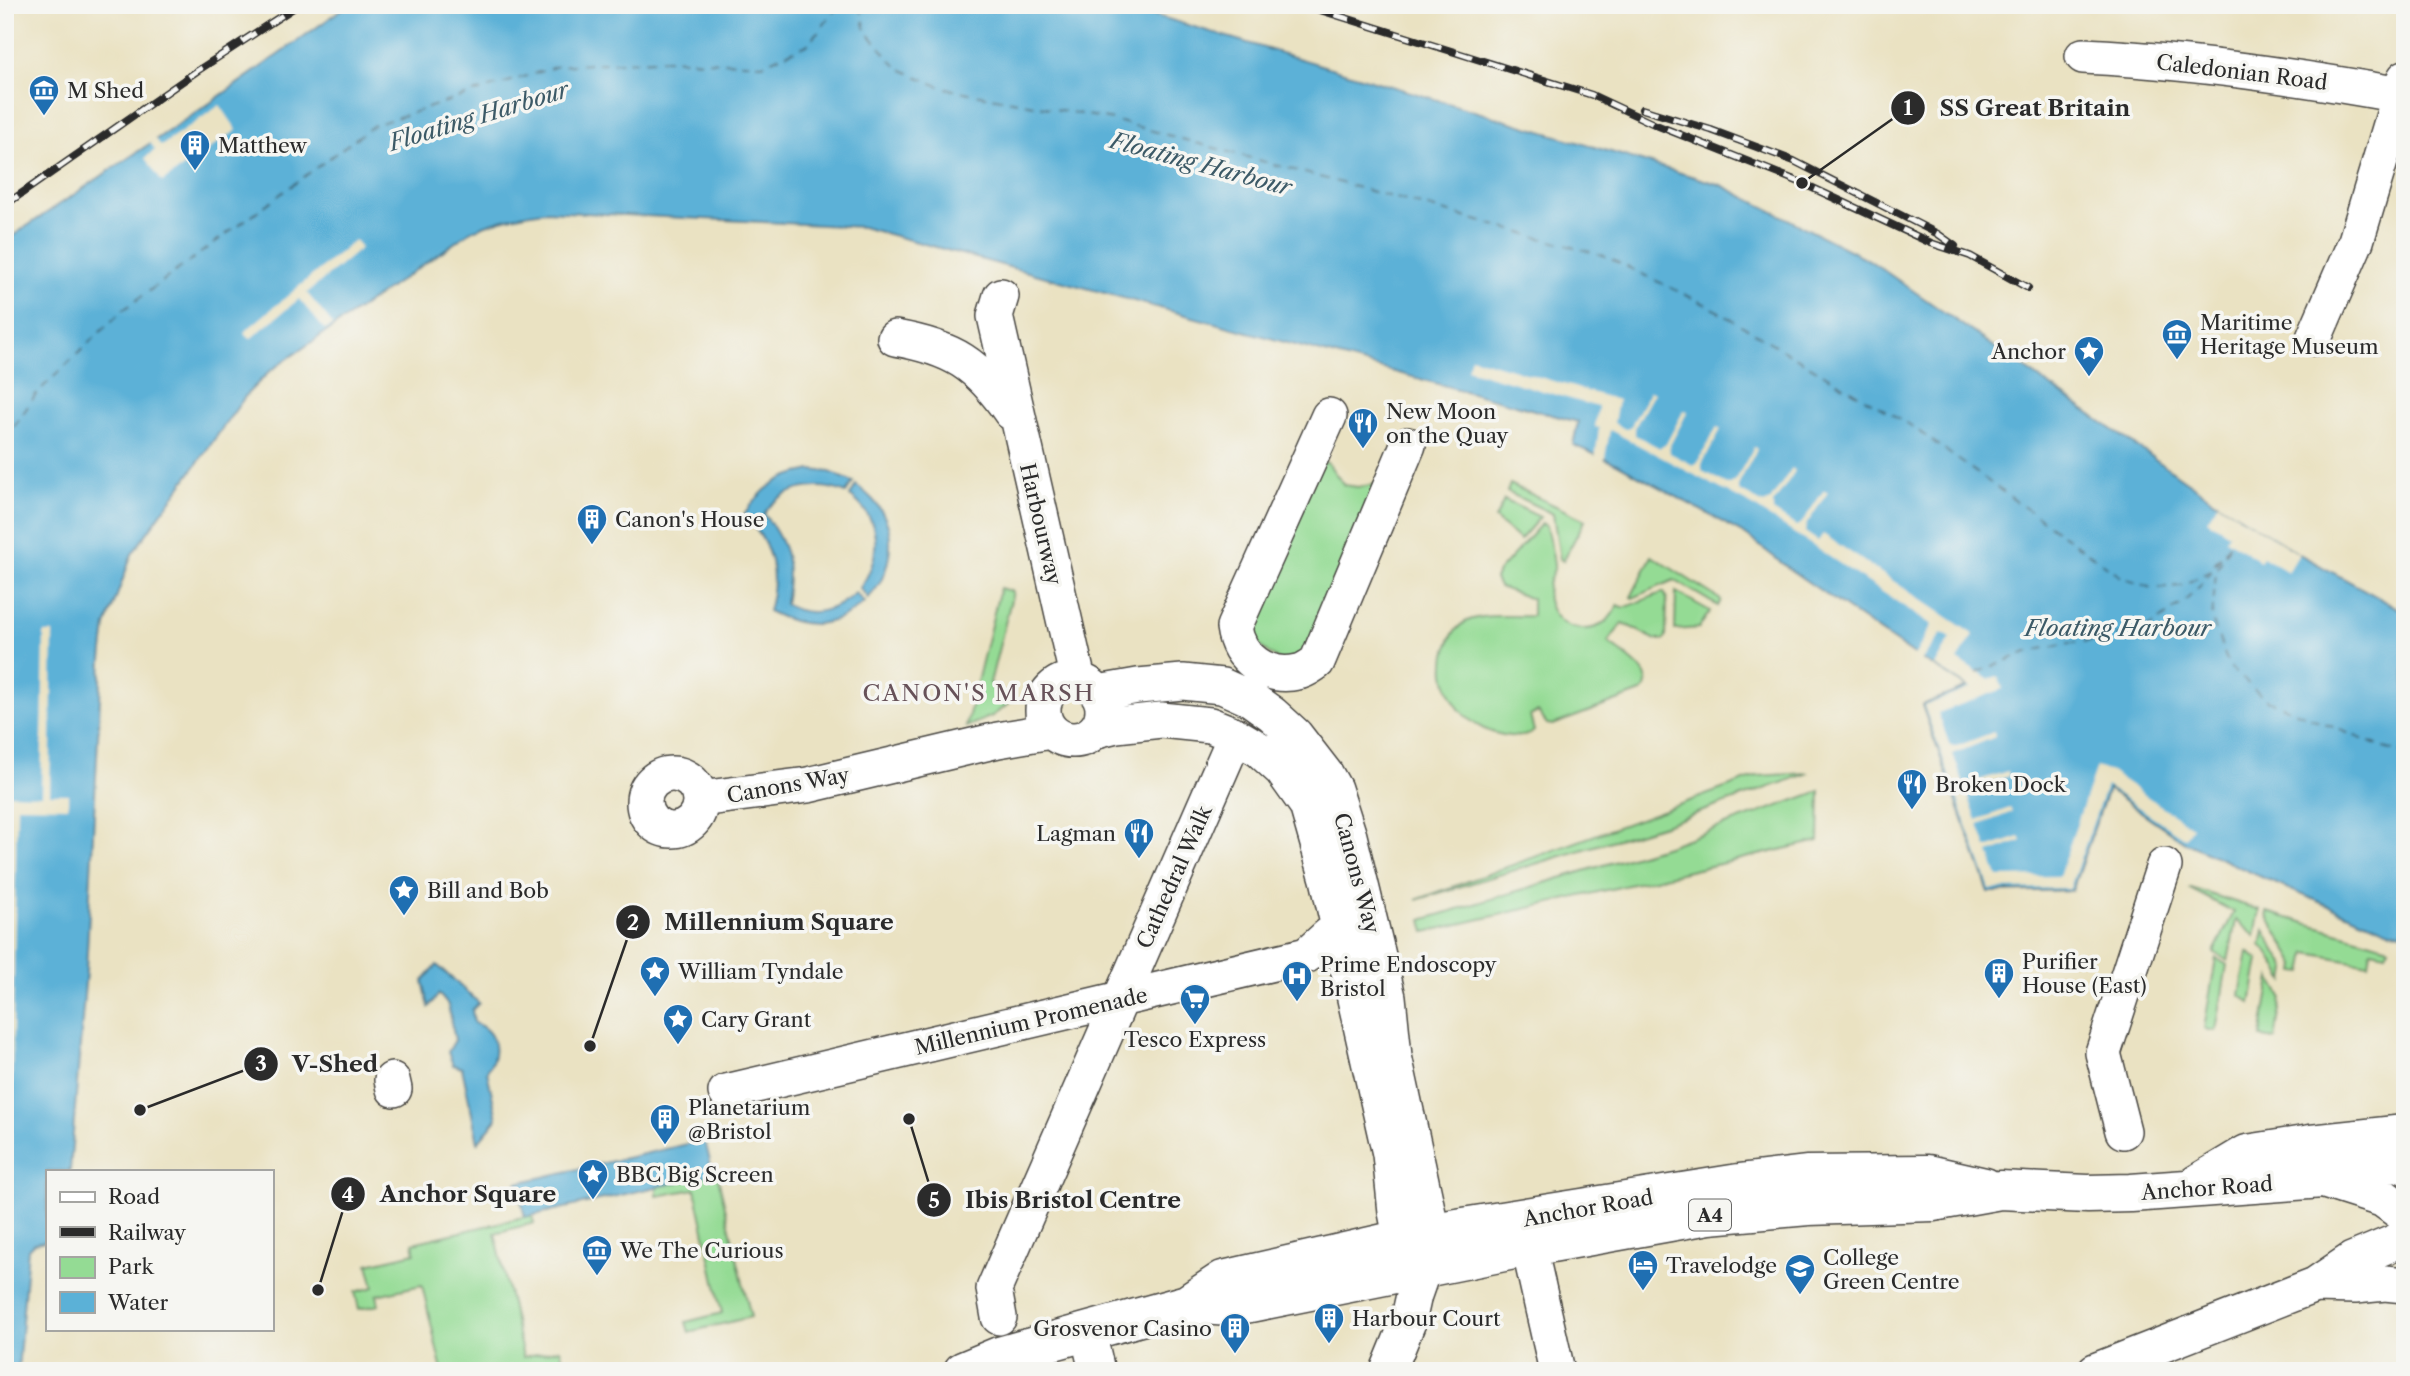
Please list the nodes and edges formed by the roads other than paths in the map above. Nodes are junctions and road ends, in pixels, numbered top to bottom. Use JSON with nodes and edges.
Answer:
{"nodes":[{"id":1,"x":2084,"y":57,"type":"dead end"},
{"id":2,"x":2402,"y":86,"type":"edge"},
{"id":3,"x":1001,"y":296,"type":"dead end"},
{"id":4,"x":895,"y":338,"type":"dead end"},
{"id":5,"x":2314,"y":338,"type":"dead end"},
{"id":6,"x":1329,"y":416,"type":"dead end"},
{"id":7,"x":1019,"y":424,"type":"junction"},
{"id":8,"x":1408,"y":445,"type":"dead end"},
{"id":9,"x":1065,"y":700,"type":"junction"},
{"id":10,"x":1096,"y":730,"type":"junction"},
{"id":11,"x":1231,"y":747,"type":"dead end"},
{"id":12,"x":700,"y":799,"type":"dead end"},
{"id":13,"x":2164,"y":866,"type":"dead end"},
{"id":14,"x":1329,"y":935,"type":"dead end"},
{"id":15,"x":1120,"y":1001,"type":"junction"},
{"id":16,"x":726,"y":1092,"type":"dead end"},
{"id":17,"x":2123,"y":1131,"type":"dead end"},
{"id":18,"x":2405,"y":1134,"type":"edge"},
{"id":19,"x":2405,"y":1163,"type":"edge"},
{"id":20,"x":2323,"y":1179,"type":"junction"},
{"id":21,"x":2189,"y":1189,"type":"junction"},
{"id":22,"x":2000,"y":1190,"type":"junction"},
{"id":23,"x":2405,"y":1213,"type":"edge"},
{"id":24,"x":2405,"y":1238,"type":"edge"},
{"id":25,"x":1529,"y":1247,"type":"junction"},
{"id":26,"x":1416,"y":1261,"type":"junction"},
{"id":27,"x":2315,"y":1285,"type":"junction"},
{"id":28,"x":2405,"y":1285,"type":"edge"},
{"id":29,"x":999,"y":1317,"type":"dead end"},
{"id":30,"x":1088,"y":1332,"type":"junction"},
{"id":31,"x":962,"y":1371,"type":"edge"},
{"id":32,"x":1097,"y":1371,"type":"edge"},
{"id":33,"x":1388,"y":1371,"type":"edge"},
{"id":34,"x":1557,"y":1371,"type":"edge"},
{"id":35,"x":2095,"y":1371,"type":"edge"}],
"edges":[{"from":1,"to":2,"type":"street","name":"Caledonian Road"},
{"from":2,"to":5,"type":"street"},
{"from":3,"to":7,"type":"street","name":"Harbourway"},
{"from":4,"to":7,"type":"street","name":"Harbourway"},
{"from":6,"to":8,"type":"street"},
{"from":7,"to":9,"type":"street","name":"Harbourway"},
{"from":9,"to":10,"type":"street"},
{"from":9,"to":10,"type":"street","name":"Canons Way"},
{"from":9,"to":12,"type":"street","name":"Canons Way"},
{"from":9,"to":26,"type":"street","name":"Canons Way"},
{"from":10,"to":26,"type":"street","name":"Canons Way"},
{"from":11,"to":15,"type":"street","name":"Cathedral Walk"},
{"from":13,"to":17,"type":"street"},
{"from":14,"to":15,"type":"street","name":"Millennium Promenade"},
{"from":15,"to":16,"type":"street","name":"Millennium Promenade"},
{"from":15,"to":29,"type":"street","name":"Cathedral Walk"},
{"from":18,"to":21,"type":"main road"},
{"from":19,"to":20,"type":"main road","number":"A4"},
{"from":20,"to":21,"type":"main road","name":"Anchor Road","number":"A4"},
{"from":20,"to":23,"type":"main road","name":"Anchor Road","number":"A4"},
{"from":21,"to":22,"type":"main road","name":"Anchor Road","number":"A4"},
{"from":22,"to":25,"type":"main road","name":"Anchor Road","number":"A4"},
{"from":22,"to":26,"type":"main road","name":"Anchor Road","number":"A4"},
{"from":24,"to":27,"type":"street"},
{"from":25,"to":26,"type":"main road","name":"Anchor Road","number":"A4"},
{"from":25,"to":34,"type":"street"},
{"from":26,"to":30,"type":"main road","name":"Anchor Road","number":"A4"},
{"from":26,"to":33,"type":"street"},
{"from":27,"to":28,"type":"street"},
{"from":27,"to":35,"type":"street"},
{"from":30,"to":31,"type":"main road","name":"Anchor Road","number":"A4"},
{"from":30,"to":32,"type":"street"}]}
